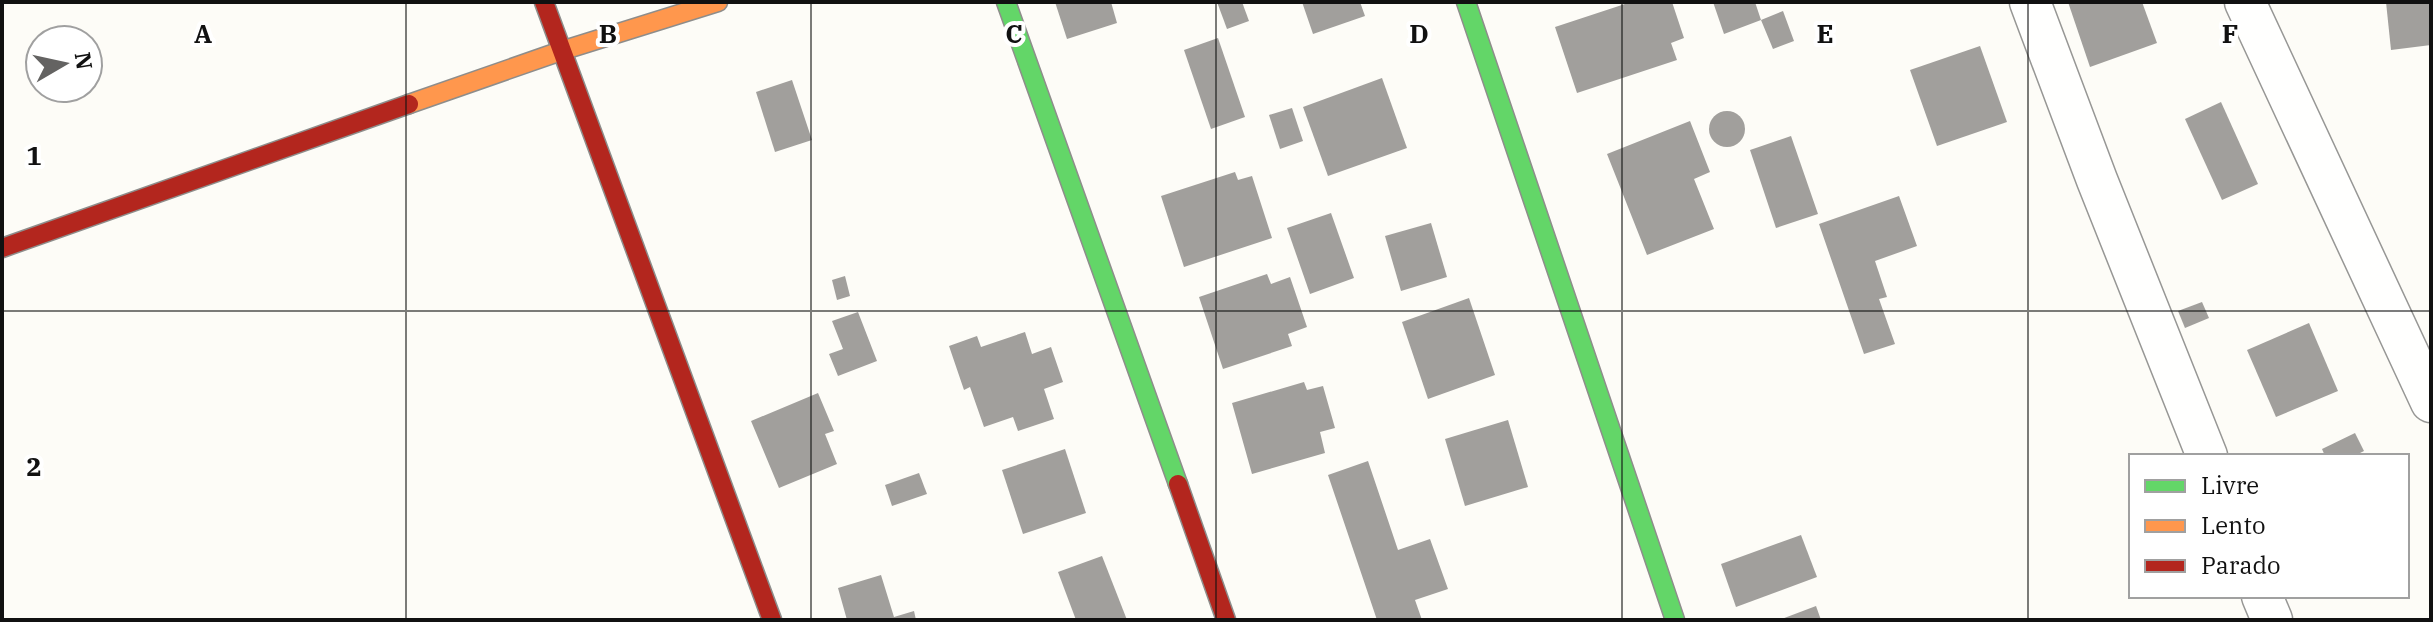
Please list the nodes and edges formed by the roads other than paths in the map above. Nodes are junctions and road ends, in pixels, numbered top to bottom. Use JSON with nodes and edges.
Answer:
{"nodes":[{"id":1,"x":544,"y":2,"type":"edge"},
{"id":2,"x":718,"y":2,"type":"edge"},
{"id":3,"x":1006,"y":2,"type":"edge"},
{"id":4,"x":1466,"y":2,"type":"edge"},
{"id":5,"x":2030,"y":2,"type":"edge"},
{"id":6,"x":2245,"y":2,"type":"edge"},
{"id":7,"x":561,"y":51,"type":"junction"},
{"id":8,"x":2,"y":248,"type":"edge"},
{"id":9,"x":2431,"y":402,"type":"edge"},
{"id":10,"x":2206,"y":454,"type":"edge"},
{"id":11,"x":2263,"y":598,"type":"edge"},
{"id":12,"x":772,"y":620,"type":"edge"},
{"id":13,"x":1226,"y":620,"type":"edge"},
{"id":14,"x":1675,"y":620,"type":"edge"},
{"id":15,"x":2272,"y":620,"type":"edge"}],
"edges":[{"from":1,"to":7,"type":"street"},
{"from":2,"to":7,"type":"street"},
{"from":3,"to":13,"type":"street"},
{"from":4,"to":14,"type":"street"},
{"from":5,"to":10,"type":"street"},
{"from":6,"to":9,"type":"street"},
{"from":7,"to":8,"type":"street"},
{"from":7,"to":12,"type":"street"},
{"from":11,"to":15,"type":"street"}]}
